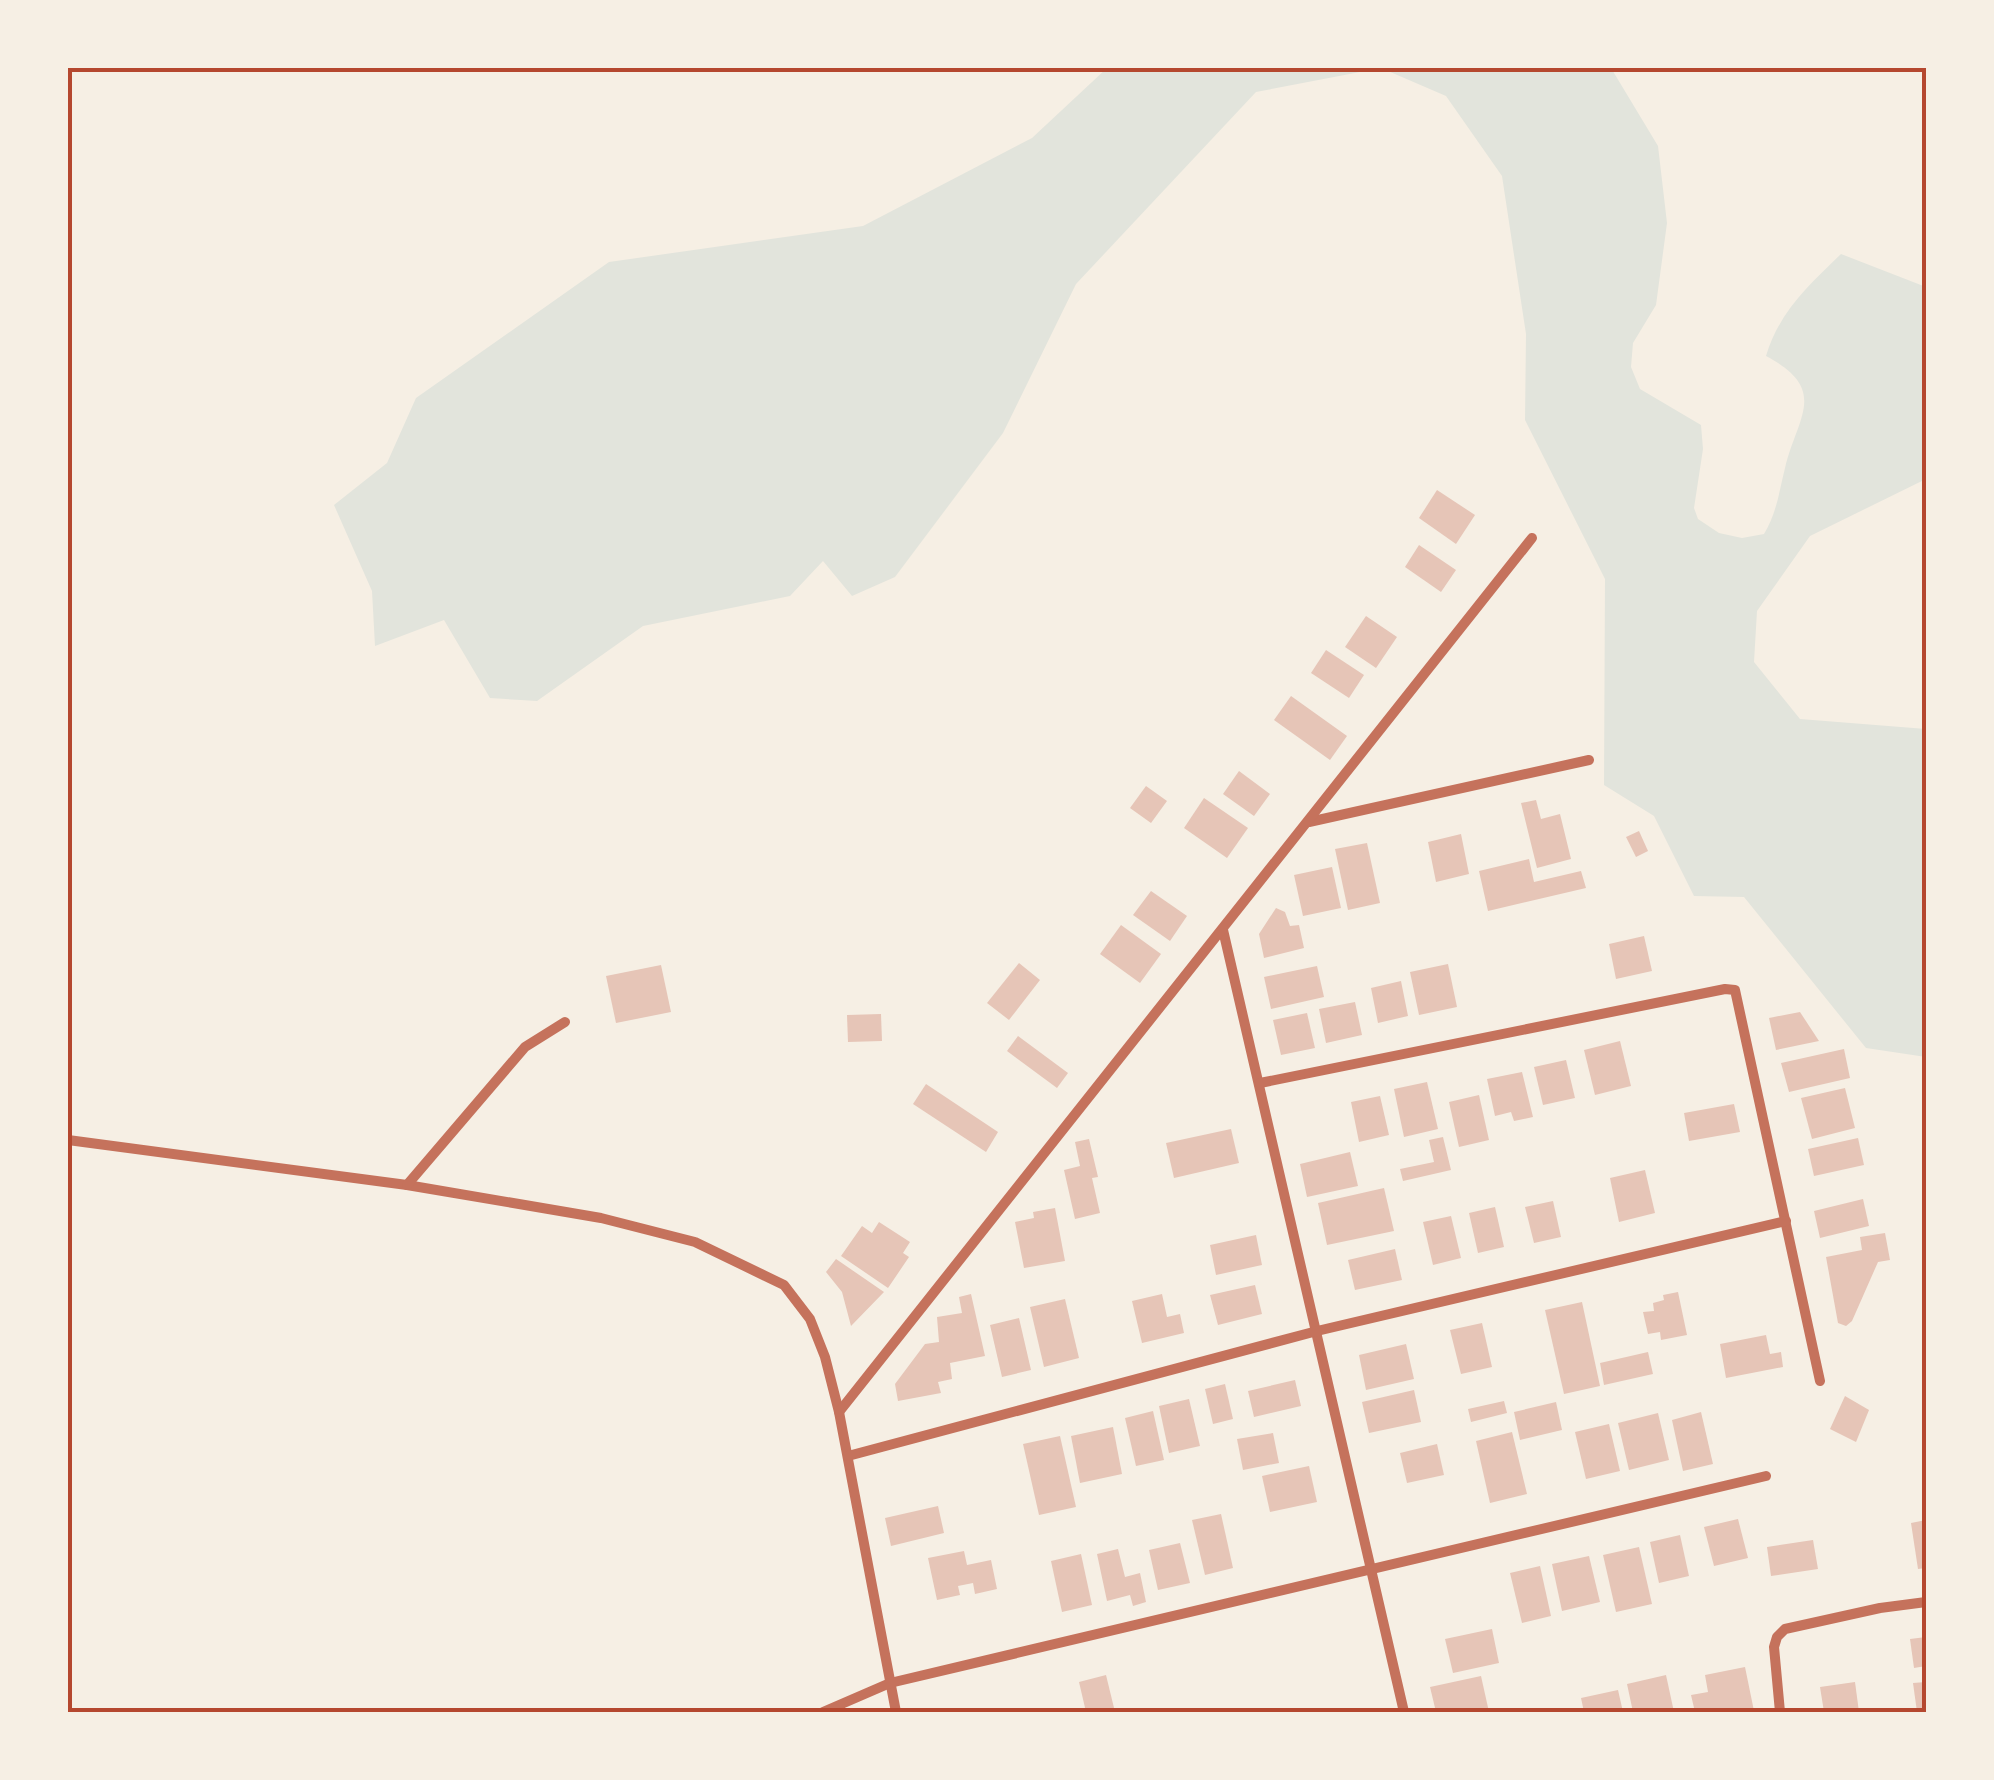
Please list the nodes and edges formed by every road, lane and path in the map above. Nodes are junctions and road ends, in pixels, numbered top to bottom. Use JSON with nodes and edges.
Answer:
{"nodes":[{"id":1,"x":1532,"y":538,"type":"dead end"},
{"id":2,"x":1589,"y":760,"type":"dead end"},
{"id":3,"x":1308,"y":822,"type":"junction"},
{"id":4,"x":1223,"y":930,"type":"junction"},
{"id":5,"x":566,"y":1022,"type":"dead end"},
{"id":6,"x":1260,"y":1083,"type":"junction"},
{"id":7,"x":68,"y":1140,"type":"edge"},
{"id":8,"x":406,"y":1185,"type":"junction"},
{"id":9,"x":1786,"y":1221,"type":"junction"},
{"id":10,"x":1317,"y":1331,"type":"junction"},
{"id":11,"x":1820,"y":1381,"type":"dead end"},
{"id":12,"x":839,"y":1412,"type":"junction"},
{"id":13,"x":848,"y":1456,"type":"junction"},
{"id":14,"x":1766,"y":1476,"type":"dead end"},
{"id":15,"x":1371,"y":1570,"type":"junction"},
{"id":16,"x":1926,"y":1602,"type":"edge"},
{"id":17,"x":890,"y":1683,"type":"junction"},
{"id":18,"x":823,"y":1712,"type":"edge"},
{"id":19,"x":896,"y":1712,"type":"edge"},
{"id":20,"x":1404,"y":1712,"type":"edge"},
{"id":21,"x":1780,"y":1712,"type":"edge"}],
"edges":[{"from":1,"to":3,"type":"street"},
{"from":2,"to":3,"type":"street"},
{"from":3,"to":4,"type":"street"},
{"from":4,"to":6,"type":"street"},
{"from":4,"to":12,"type":"street"},
{"from":5,"to":8,"type":"street"},
{"from":6,"to":9,"type":"street"},
{"from":6,"to":10,"type":"street"},
{"from":7,"to":8,"type":"street"},
{"from":8,"to":12,"type":"street"},
{"from":9,"to":10,"type":"street"},
{"from":9,"to":11,"type":"street"},
{"from":10,"to":13,"type":"street"},
{"from":10,"to":15,"type":"street"},
{"from":12,"to":13,"type":"street"},
{"from":13,"to":17,"type":"street"},
{"from":14,"to":15,"type":"street"},
{"from":15,"to":17,"type":"street"},
{"from":15,"to":20,"type":"street"},
{"from":16,"to":21,"type":"street"},
{"from":17,"to":18,"type":"street"},
{"from":17,"to":19,"type":"street"}]}
